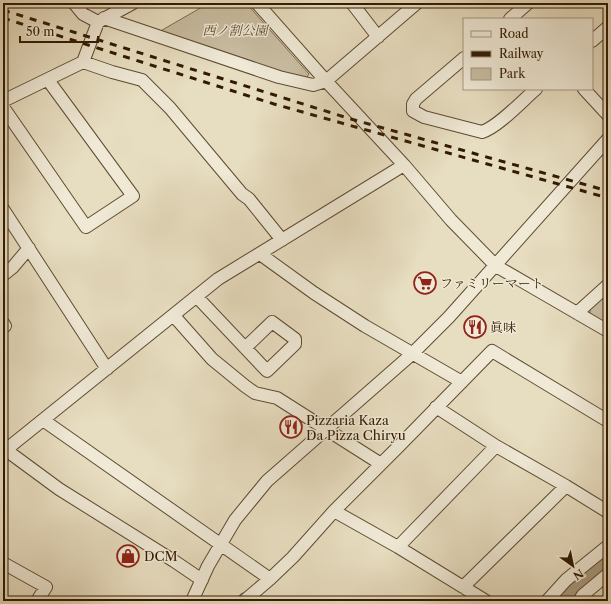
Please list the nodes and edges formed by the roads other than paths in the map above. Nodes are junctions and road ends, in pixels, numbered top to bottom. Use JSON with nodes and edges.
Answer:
{"nodes":[{"id":1,"x":74,"y":3,"type":"edge"},
{"id":2,"x":133,"y":3,"type":"edge"},
{"id":3,"x":257,"y":3,"type":"edge"},
{"id":4,"x":352,"y":3,"type":"edge"},
{"id":5,"x":417,"y":3,"type":"edge"},
{"id":6,"x":528,"y":3,"type":"edge"},
{"id":7,"x":515,"y":17,"type":"edge"},
{"id":8,"x":101,"y":20,"type":"junction"},
{"id":9,"x":608,"y":27,"type":"edge"},
{"id":10,"x":378,"y":37,"type":"junction"},
{"id":11,"x":593,"y":40,"type":"edge"},
{"id":12,"x":463,"y":59,"type":"edge"},
{"id":13,"x":83,"y":62,"type":"junction"},
{"id":14,"x":48,"y":80,"type":"junction"},
{"id":15,"x":326,"y":81,"type":"junction"},
{"id":16,"x":535,"y":90,"type":"edge"},
{"id":17,"x":585,"y":90,"type":"edge"},
{"id":18,"x":3,"y":101,"type":"edge"},
{"id":19,"x":3,"y":107,"type":"edge"},
{"id":20,"x":608,"y":115,"type":"edge"},
{"id":21,"x":608,"y":139,"type":"edge"},
{"id":22,"x":404,"y":165,"type":"junction"},
{"id":23,"x":3,"y":210,"type":"edge"},
{"id":24,"x":282,"y":240,"type":"junction"},
{"id":25,"x":29,"y":248,"type":"junction"},
{"id":26,"x":260,"y":254,"type":"junction"},
{"id":27,"x":496,"y":266,"type":"junction"},
{"id":28,"x":3,"y":275,"type":"edge"},
{"id":29,"x":608,"y":285,"type":"edge"},
{"id":30,"x":197,"y":297,"type":"junction"},
{"id":31,"x":577,"y":313,"type":"junction"},
{"id":32,"x":174,"y":316,"type":"junction"},
{"id":33,"x":608,"y":331,"type":"edge"},
{"id":34,"x":245,"y":348,"type":"dead end"},
{"id":35,"x":412,"y":354,"type":"junction"},
{"id":36,"x":107,"y":368,"type":"junction"},
{"id":37,"x":462,"y":382,"type":"junction"},
{"id":38,"x":436,"y":407,"type":"junction"},
{"id":39,"x":43,"y":420,"type":"junction"},
{"id":40,"x":608,"y":421,"type":"edge"},
{"id":41,"x":326,"y":430,"type":"junction"},
{"id":42,"x":496,"y":446,"type":"junction"},
{"id":43,"x":4,"y":451,"type":"edge"},
{"id":44,"x":381,"y":464,"type":"junction"},
{"id":45,"x":566,"y":486,"type":"junction"},
{"id":46,"x":334,"y":511,"type":"junction"},
{"id":47,"x":608,"y":512,"type":"edge"},
{"id":48,"x":220,"y":544,"type":"junction"},
{"id":49,"x":608,"y":546,"type":"edge"},
{"id":50,"x":398,"y":547,"type":"junction"},
{"id":51,"x":3,"y":563,"type":"edge"},
{"id":52,"x":608,"y":574,"type":"edge"},
{"id":53,"x":270,"y":579,"type":"junction"},
{"id":54,"x":202,"y":580,"type":"junction"},
{"id":55,"x":463,"y":588,"type":"junction"},
{"id":56,"x":37,"y":601,"type":"edge"},
{"id":57,"x":192,"y":601,"type":"edge"},
{"id":58,"x":244,"y":601,"type":"edge"},
{"id":59,"x":486,"y":601,"type":"edge"},
{"id":60,"x":547,"y":601,"type":"edge"},
{"id":61,"x":578,"y":601,"type":"edge"}],
"edges":[{"from":1,"to":8,"type":"street"},
{"from":2,"to":8,"type":"street"},
{"from":3,"to":15,"type":"street"},
{"from":4,"to":10,"type":"street"},
{"from":5,"to":10,"type":"street"},
{"from":6,"to":7,"type":"street"},
{"from":8,"to":13,"type":"street"},
{"from":8,"to":15,"type":"street"},
{"from":9,"to":11,"type":"street"},
{"from":10,"to":15,"type":"street"},
{"from":12,"to":16,"type":"street"},
{"from":13,"to":14,"type":"street"},
{"from":13,"to":24,"type":"street"},
{"from":14,"to":18,"type":"street"},
{"from":14,"to":19,"type":"street"},
{"from":15,"to":22,"type":"street"},
{"from":17,"to":20,"type":"street"},
{"from":21,"to":27,"type":"street"},
{"from":22,"to":24,"type":"street"},
{"from":22,"to":27,"type":"street"},
{"from":23,"to":25,"type":"street"},
{"from":24,"to":26,"type":"street"},
{"from":25,"to":28,"type":"street"},
{"from":25,"to":36,"type":"street"},
{"from":26,"to":30,"type":"street"},
{"from":26,"to":35,"type":"street"},
{"from":27,"to":31,"type":"street"},
{"from":27,"to":35,"type":"street"},
{"from":29,"to":31,"type":"street"},
{"from":30,"to":32,"type":"street"},
{"from":30,"to":34,"type":"street"},
{"from":31,"to":33,"type":"street"},
{"from":32,"to":36,"type":"street"},
{"from":32,"to":41,"type":"street"},
{"from":35,"to":37,"type":"street"},
{"from":35,"to":41,"type":"street"},
{"from":36,"to":39,"type":"street"},
{"from":37,"to":38,"type":"street"},
{"from":37,"to":40,"type":"street"},
{"from":38,"to":42,"type":"street"},
{"from":38,"to":44,"type":"street"},
{"from":39,"to":43,"type":"street"},
{"from":39,"to":48,"type":"street"},
{"from":41,"to":44,"type":"street"},
{"from":41,"to":48,"type":"street"},
{"from":42,"to":45,"type":"street"},
{"from":42,"to":50,"type":"street"},
{"from":43,"to":54,"type":"street"},
{"from":44,"to":46,"type":"street"},
{"from":45,"to":47,"type":"street"},
{"from":45,"to":55,"type":"street"},
{"from":46,"to":50,"type":"street"},
{"from":46,"to":53,"type":"street"},
{"from":48,"to":53,"type":"street"},
{"from":48,"to":54,"type":"street"},
{"from":49,"to":60,"type":"street"},
{"from":50,"to":55,"type":"street"},
{"from":51,"to":56,"type":"street"},
{"from":52,"to":61,"type":"street"},
{"from":53,"to":58,"type":"street"},
{"from":54,"to":57,"type":"street"},
{"from":55,"to":59,"type":"street"}]}
